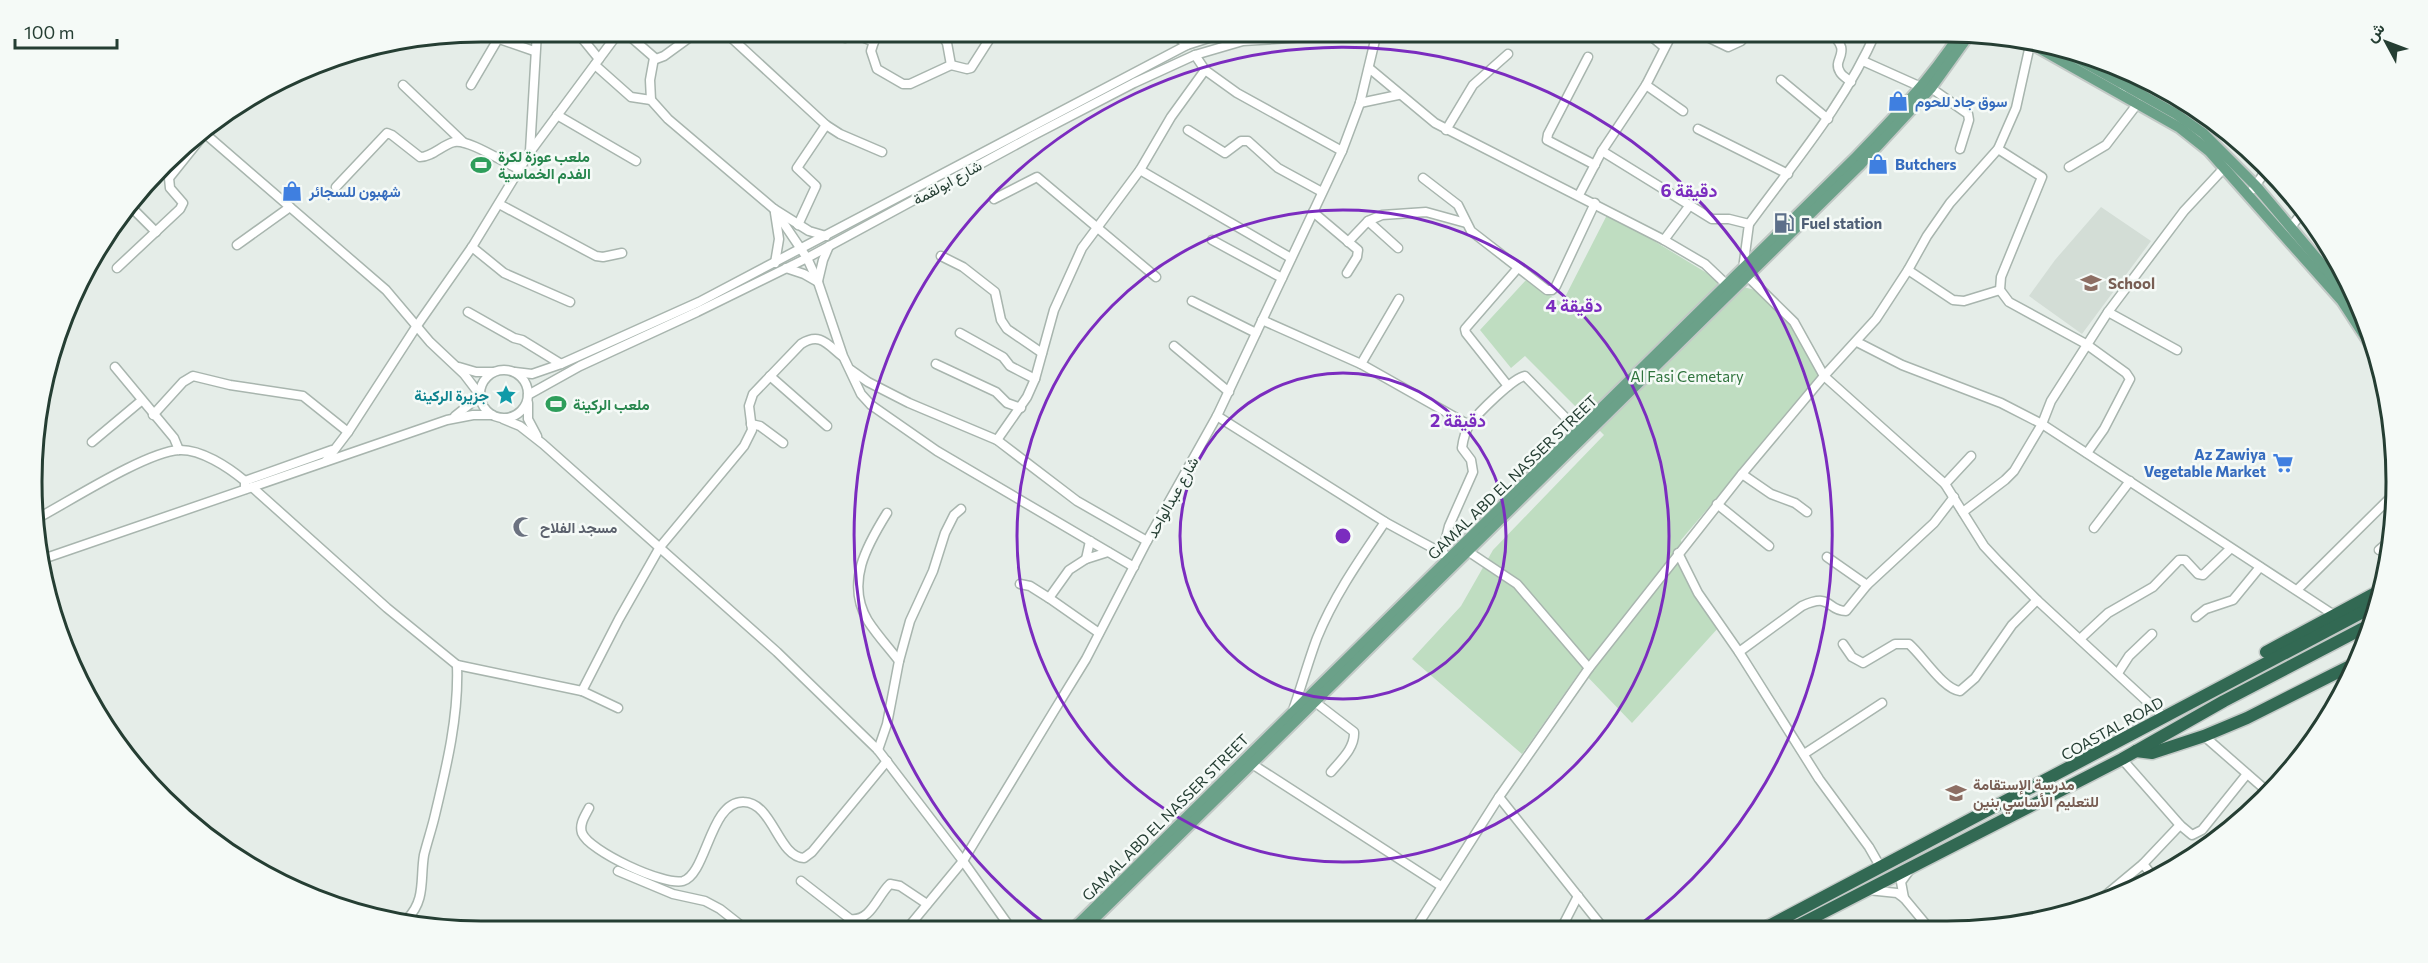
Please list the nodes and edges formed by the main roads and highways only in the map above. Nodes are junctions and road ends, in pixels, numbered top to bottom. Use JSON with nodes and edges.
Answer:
{"nodes":[{"id":1,"x":1955,"y":42,"type":"edge"},
{"id":2,"x":1964,"y":43,"type":"edge"},
{"id":3,"x":2056,"y":56,"type":"edge"},
{"id":4,"x":2083,"y":64,"type":"edge"},
{"id":5,"x":1926,"y":88,"type":"junction"},
{"id":6,"x":2122,"y":89,"type":"junction"},
{"id":7,"x":2252,"y":190,"type":"junction"},
{"id":8,"x":1746,"y":273,"type":"junction"},
{"id":9,"x":2335,"y":276,"type":"edge"},
{"id":10,"x":2357,"y":325,"type":"edge"},
{"id":11,"x":2371,"y":595,"type":"edge"},
{"id":12,"x":2367,"y":610,"type":"edge"},
{"id":13,"x":2361,"y":629,"type":"edge"},
{"id":14,"x":2344,"y":669,"type":"edge"},
{"id":15,"x":2205,"y":694,"type":"junction"},
{"id":16,"x":2136,"y":751,"type":"junction"},
{"id":17,"x":1081,"y":921,"type":"edge"},
{"id":18,"x":1094,"y":921,"type":"edge"},
{"id":19,"x":1779,"y":921,"type":"edge"},
{"id":20,"x":1807,"y":921,"type":"edge"}],
"edges":[{"from":1,"to":5,"type":"main road","name":"GAMAL ABD EL NASSER STREET"},
{"from":2,"to":5,"type":"main road","name":"GAMAL ABD EL NASSER STREET"},
{"from":3,"to":6,"type":"main road"},
{"from":4,"to":6,"type":"main road"},
{"from":5,"to":8,"type":"main road","name":"GAMAL ABD EL NASSER STREET"},
{"from":6,"to":7,"type":"main road"},
{"from":6,"to":7,"type":"main road"},
{"from":7,"to":9,"type":"main road"},
{"from":7,"to":10,"type":"main road"},
{"from":8,"to":17,"type":"main road","name":"GAMAL ABD EL NASSER STREET"},
{"from":8,"to":18,"type":"main road","name":"GAMAL ABD EL NASSER STREET"},
{"from":11,"to":15,"type":"highway"},
{"from":12,"to":15,"type":"highway","name":"COASTAL ROAD"},
{"from":13,"to":16,"type":"highway","name":"COASTAL ROAD"},
{"from":14,"to":16,"type":"highway"},
{"from":15,"to":19,"type":"highway","name":"COASTAL ROAD"},
{"from":16,"to":20,"type":"highway","name":"COASTAL ROAD"}]}
